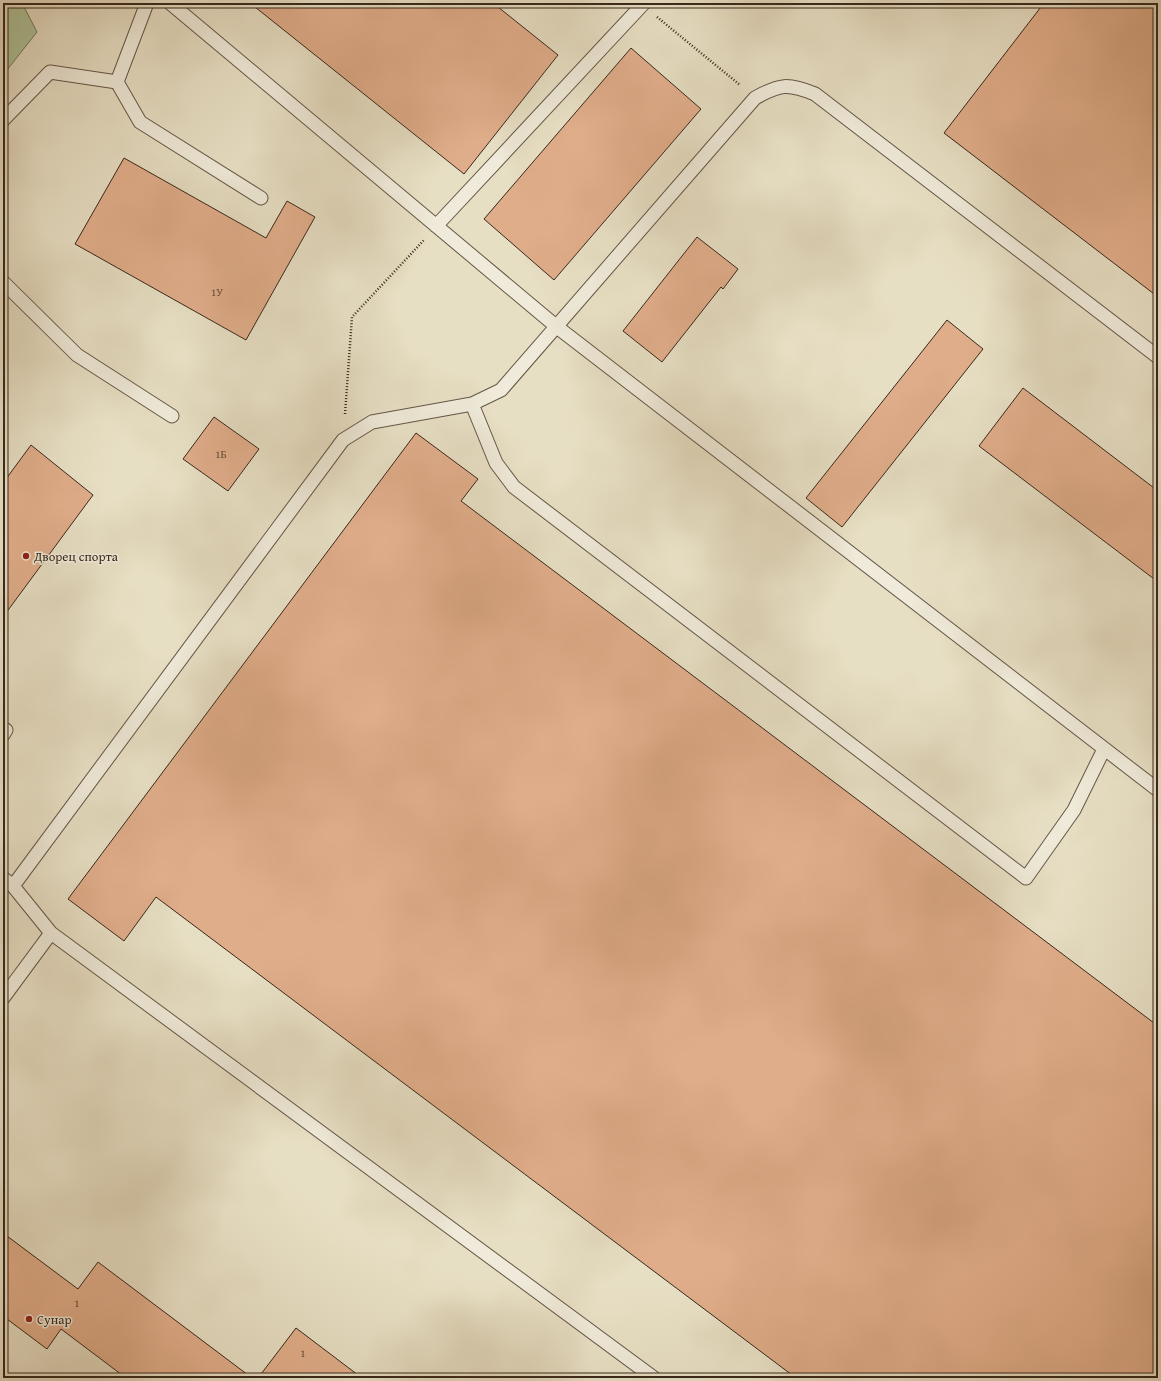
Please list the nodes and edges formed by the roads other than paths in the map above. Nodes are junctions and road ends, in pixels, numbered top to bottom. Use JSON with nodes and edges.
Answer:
{"nodes":[{"id":1,"x":147,"y":3,"type":"edge"},
{"id":2,"x":170,"y":3,"type":"edge"},
{"id":3,"x":643,"y":4,"type":"edge"},
{"id":4,"x":117,"y":82,"type":"junction"},
{"id":5,"x":3,"y":120,"type":"edge"},
{"id":6,"x":261,"y":198,"type":"dead end"},
{"id":7,"x":436,"y":226,"type":"junction"},
{"id":8,"x":3,"y":282,"type":"edge"},
{"id":9,"x":557,"y":327,"type":"junction"},
{"id":10,"x":1158,"y":358,"type":"edge"},
{"id":11,"x":472,"y":404,"type":"junction"},
{"id":12,"x":172,"y":416,"type":"dead end"},
{"id":13,"x":1104,"y":748,"type":"junction"},
{"id":14,"x":1158,"y":790,"type":"edge"},
{"id":15,"x":8,"y":882,"type":"edge"},
{"id":16,"x":51,"y":933,"type":"junction"},
{"id":17,"x":3,"y":998,"type":"edge"},
{"id":18,"x":654,"y":1378,"type":"edge"}],
"edges":[{"from":1,"to":4,"type":"lane"},
{"from":2,"to":7,"type":"lane"},
{"from":3,"to":7,"type":"lane"},
{"from":4,"to":5,"type":"lane"},
{"from":4,"to":6,"type":"lane"},
{"from":7,"to":9,"type":"lane"},
{"from":8,"to":12,"type":"lane"},
{"from":9,"to":10,"type":"lane"},
{"from":9,"to":11,"type":"lane"},
{"from":9,"to":13,"type":"lane"},
{"from":11,"to":13,"type":"lane"},
{"from":11,"to":15,"type":"lane"},
{"from":13,"to":14,"type":"lane"},
{"from":15,"to":16,"type":"lane"},
{"from":16,"to":17,"type":"lane"},
{"from":16,"to":18,"type":"lane"}]}
